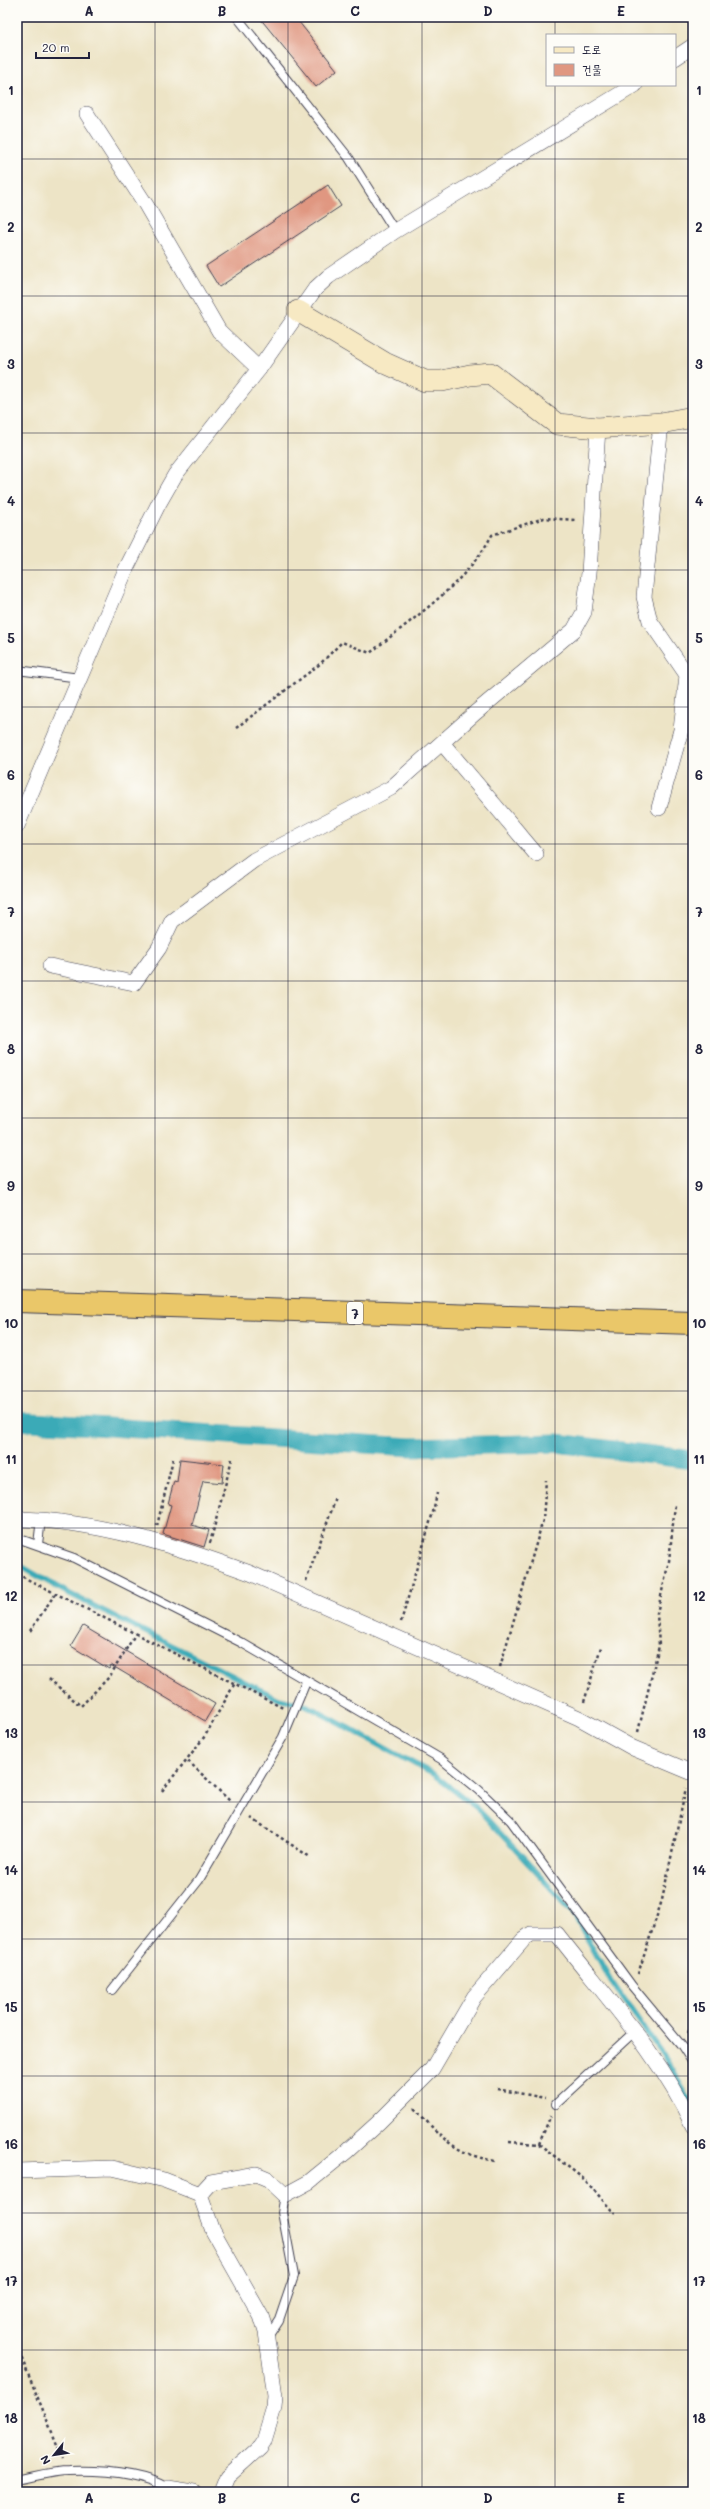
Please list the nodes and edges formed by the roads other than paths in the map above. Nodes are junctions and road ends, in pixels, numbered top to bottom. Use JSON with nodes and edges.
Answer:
{"nodes":[{"id":1,"x":238,"y":17,"type":"edge"},
{"id":2,"x":693,"y":46,"type":"edge"},
{"id":3,"x":676,"y":57,"type":"edge"},
{"id":4,"x":633,"y":86,"type":"edge"},
{"id":5,"x":87,"y":114,"type":"dead end"},
{"id":6,"x":395,"y":231,"type":"junction"},
{"id":7,"x":298,"y":312,"type":"junction"},
{"id":8,"x":259,"y":369,"type":"junction"},
{"id":9,"x":693,"y":417,"type":"edge"},
{"id":10,"x":661,"y":423,"type":"junction"},
{"id":11,"x":598,"y":428,"type":"junction"},
{"id":12,"x":17,"y":670,"type":"edge"},
{"id":13,"x":690,"y":675,"type":"edge"},
{"id":14,"x":80,"y":678,"type":"junction"},
{"id":15,"x":443,"y":744,"type":"junction"},
{"id":16,"x":659,"y":808,"type":"dead end"},
{"id":17,"x":17,"y":826,"type":"edge"},
{"id":18,"x":536,"y":854,"type":"dead end"},
{"id":19,"x":50,"y":966,"type":"dead end"},
{"id":20,"x":17,"y":1301,"type":"edge"},
{"id":21,"x":693,"y":1323,"type":"edge"},
{"id":22,"x":17,"y":1519,"type":"edge"},
{"id":23,"x":41,"y":1520,"type":"junction"},
{"id":24,"x":17,"y":1538,"type":"edge"},
{"id":25,"x":38,"y":1544,"type":"junction"},
{"id":26,"x":306,"y":1682,"type":"junction"},
{"id":27,"x":692,"y":1773,"type":"edge"},
{"id":28,"x":112,"y":1990,"type":"dead end"},
{"id":29,"x":634,"y":2032,"type":"junction"},
{"id":30,"x":693,"y":2063,"type":"edge"},
{"id":31,"x":556,"y":2104,"type":"road end"},
{"id":32,"x":693,"y":2126,"type":"edge"},
{"id":33,"x":17,"y":2171,"type":"edge"},
{"id":34,"x":200,"y":2194,"type":"junction"},
{"id":35,"x":285,"y":2195,"type":"junction"},
{"id":36,"x":267,"y":2339,"type":"junction"},
{"id":37,"x":17,"y":2480,"type":"edge"},
{"id":38,"x":167,"y":2490,"type":"edge"},
{"id":39,"x":194,"y":2492,"type":"edge"},
{"id":40,"x":221,"y":2492,"type":"edge"}],
"edges":[{"from":1,"to":6,"type":"lane"},
{"from":2,"to":3,"type":"street"},
{"from":4,"to":6,"type":"street"},
{"from":5,"to":8,"type":"street"},
{"from":6,"to":7,"type":"street"},
{"from":7,"to":8,"type":"street"},
{"from":7,"to":11,"type":"street"},
{"from":8,"to":14,"type":"street"},
{"from":9,"to":10,"type":"street"},
{"from":10,"to":11,"type":"street"},
{"from":10,"to":13,"type":"street"},
{"from":11,"to":15,"type":"street"},
{"from":12,"to":14,"type":"lane"},
{"from":13,"to":16,"type":"street"},
{"from":14,"to":17,"type":"street"},
{"from":15,"to":18,"type":"street"},
{"from":15,"to":19,"type":"street"},
{"from":20,"to":21,"type":"highway","number":"7"},
{"from":22,"to":23,"type":"street"},
{"from":23,"to":25,"type":"lane"},
{"from":23,"to":27,"type":"street"},
{"from":24,"to":25,"type":"lane"},
{"from":25,"to":26,"type":"lane"},
{"from":26,"to":28,"type":"lane"},
{"from":26,"to":30,"type":"lane"},
{"from":29,"to":31,"type":"lane"},
{"from":29,"to":32,"type":"street"},
{"from":29,"to":35,"type":"street"},
{"from":33,"to":34,"type":"street"},
{"from":34,"to":35,"type":"street"},
{"from":34,"to":36,"type":"street"},
{"from":35,"to":36,"type":"lane"},
{"from":36,"to":40,"type":"street"},
{"from":37,"to":38,"type":"lane"},
{"from":38,"to":39,"type":"street"}]}
